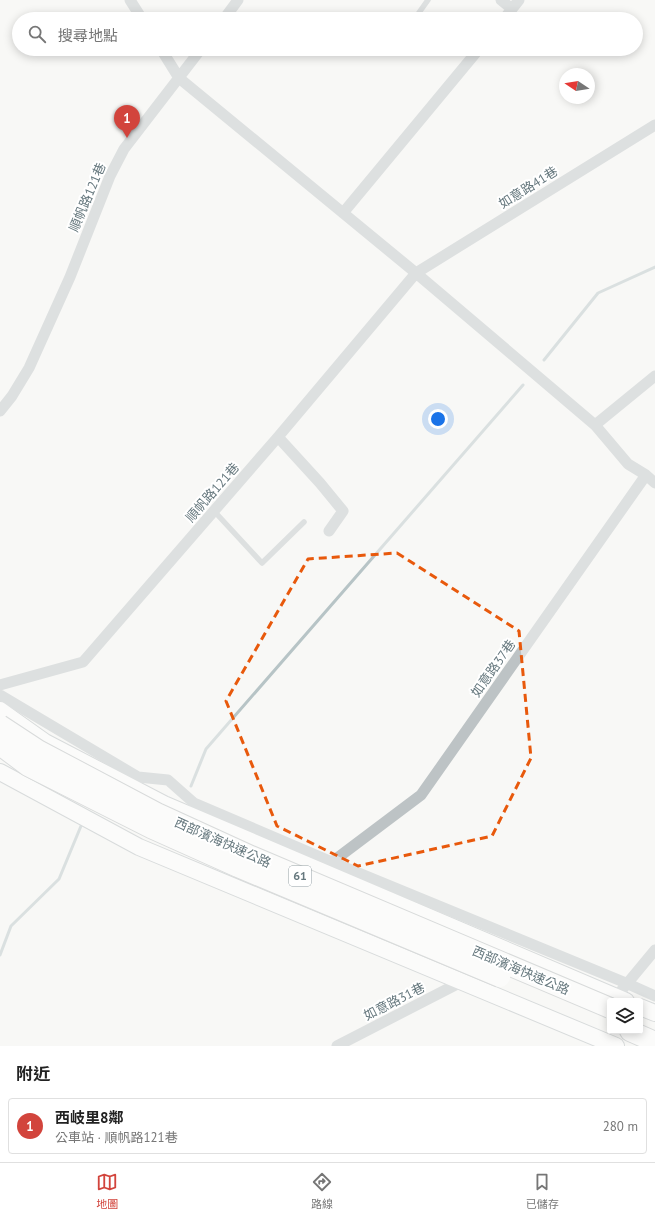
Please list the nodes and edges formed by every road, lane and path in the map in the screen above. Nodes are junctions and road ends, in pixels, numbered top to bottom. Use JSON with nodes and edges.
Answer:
{"nodes":[{"id":1,"x":130,"y":0,"type":"edge"},
{"id":2,"x":238,"y":0,"type":"edge"},
{"id":3,"x":428,"y":0,"type":"edge"},
{"id":4,"x":501,"y":0,"type":"edge"},
{"id":5,"x":516,"y":4,"type":"edge"},
{"id":6,"x":138,"y":12,"type":"edge"},
{"id":7,"x":229,"y":12,"type":"edge"},
{"id":8,"x":419,"y":12,"type":"edge"},
{"id":9,"x":510,"y":12,"type":"edge"},
{"id":10,"x":165,"y":56,"type":"edge"},
{"id":11,"x":196,"y":56,"type":"edge"},
{"id":12,"x":473,"y":56,"type":"edge"},
{"id":13,"x":179,"y":78,"type":"junction"},
{"id":14,"x":655,"y":125,"type":"edge"},
{"id":15,"x":343,"y":213,"type":"junction"},
{"id":16,"x":416,"y":273,"type":"junction"},
{"id":17,"x":655,"y":376,"type":"edge"},
{"id":18,"x":0,"y":411,"type":"edge"},
{"id":19,"x":595,"y":425,"type":"junction"},
{"id":20,"x":278,"y":437,"type":"junction"},
{"id":21,"x":646,"y":475,"type":"junction"},
{"id":22,"x":655,"y":483,"type":"edge"},
{"id":23,"x":214,"y":511,"type":"junction"},
{"id":24,"x":304,"y":522,"type":"dead end"},
{"id":25,"x":329,"y":532,"type":"dead end"},
{"id":26,"x":0,"y":685,"type":"edge"},
{"id":27,"x":0,"y":695,"type":"edge"},
{"id":28,"x":0,"y":710,"type":"edge"},
{"id":29,"x":0,"y":725,"type":"edge"},
{"id":30,"x":0,"y":745,"type":"edge"},
{"id":31,"x":0,"y":772,"type":"edge"},
{"id":32,"x":332,"y":862,"type":"junction"},
{"id":33,"x":655,"y":950,"type":"edge"},
{"id":34,"x":463,"y":981,"type":"junction"},
{"id":35,"x":626,"y":983,"type":"junction"},
{"id":36,"x":655,"y":996,"type":"edge"},
{"id":37,"x":607,"y":998,"type":"edge"},
{"id":38,"x":608,"y":998,"type":"edge"},
{"id":39,"x":619,"y":998,"type":"edge"},
{"id":40,"x":643,"y":1008,"type":"edge"},
{"id":41,"x":655,"y":1013,"type":"edge"},
{"id":42,"x":607,"y":1022,"type":"edge"},
{"id":43,"x":643,"y":1022,"type":"edge"},
{"id":44,"x":655,"y":1027,"type":"edge"},
{"id":45,"x":637,"y":1034,"type":"edge"},
{"id":46,"x":655,"y":1042,"type":"edge"},
{"id":47,"x":337,"y":1046,"type":"edge"},
{"id":48,"x":616,"y":1046,"type":"edge"}],
"edges":[{"from":1,"to":6,"type":"street"},
{"from":2,"to":7,"type":"street"},
{"from":3,"to":8,"type":"lane"},
{"from":4,"to":5,"type":"street"},
{"from":5,"to":9,"type":"street"},
{"from":10,"to":13,"type":"street"},
{"from":11,"to":13,"type":"street","name":"順帆路121巷"},
{"from":12,"to":15,"type":"street"},
{"from":13,"to":15,"type":"street"},
{"from":13,"to":18,"type":"street","name":"順帆路121巷"},
{"from":14,"to":16,"type":"street","name":"如意路41巷"},
{"from":15,"to":16,"type":"street"},
{"from":16,"to":19,"type":"street"},
{"from":16,"to":20,"type":"street","name":"順帆路121巷"},
{"from":17,"to":19,"type":"street"},
{"from":19,"to":21,"type":"street"},
{"from":20,"to":23,"type":"street","name":"順帆路121巷"},
{"from":20,"to":25,"type":"street"},
{"from":21,"to":22,"type":"street"},
{"from":21,"to":32,"type":"street","name":"如意路37巷"},
{"from":23,"to":24,"type":"lane"},
{"from":23,"to":26,"type":"street","name":"順帆路121巷"},
{"from":27,"to":32,"type":"street"},
{"from":28,"to":38,"type":"street"},
{"from":29,"to":37,"type":"highway","name":"西部濱海快速公路","number":"61","bridge":true},
{"from":30,"to":42,"type":"highway","name":"西部濱海快速公路","number":"61","bridge":true},
{"from":31,"to":34,"type":"street"},
{"from":32,"to":35,"type":"street"},
{"from":33,"to":35,"type":"street"},
{"from":34,"to":47,"type":"street","name":"如意路31巷"},
{"from":34,"to":48,"type":"street"},
{"from":35,"to":36,"type":"street"},
{"from":35,"to":39,"type":"street"},
{"from":40,"to":41,"type":"street"},
{"from":43,"to":44,"type":"highway"},
{"from":45,"to":46,"type":"highway"}]}
